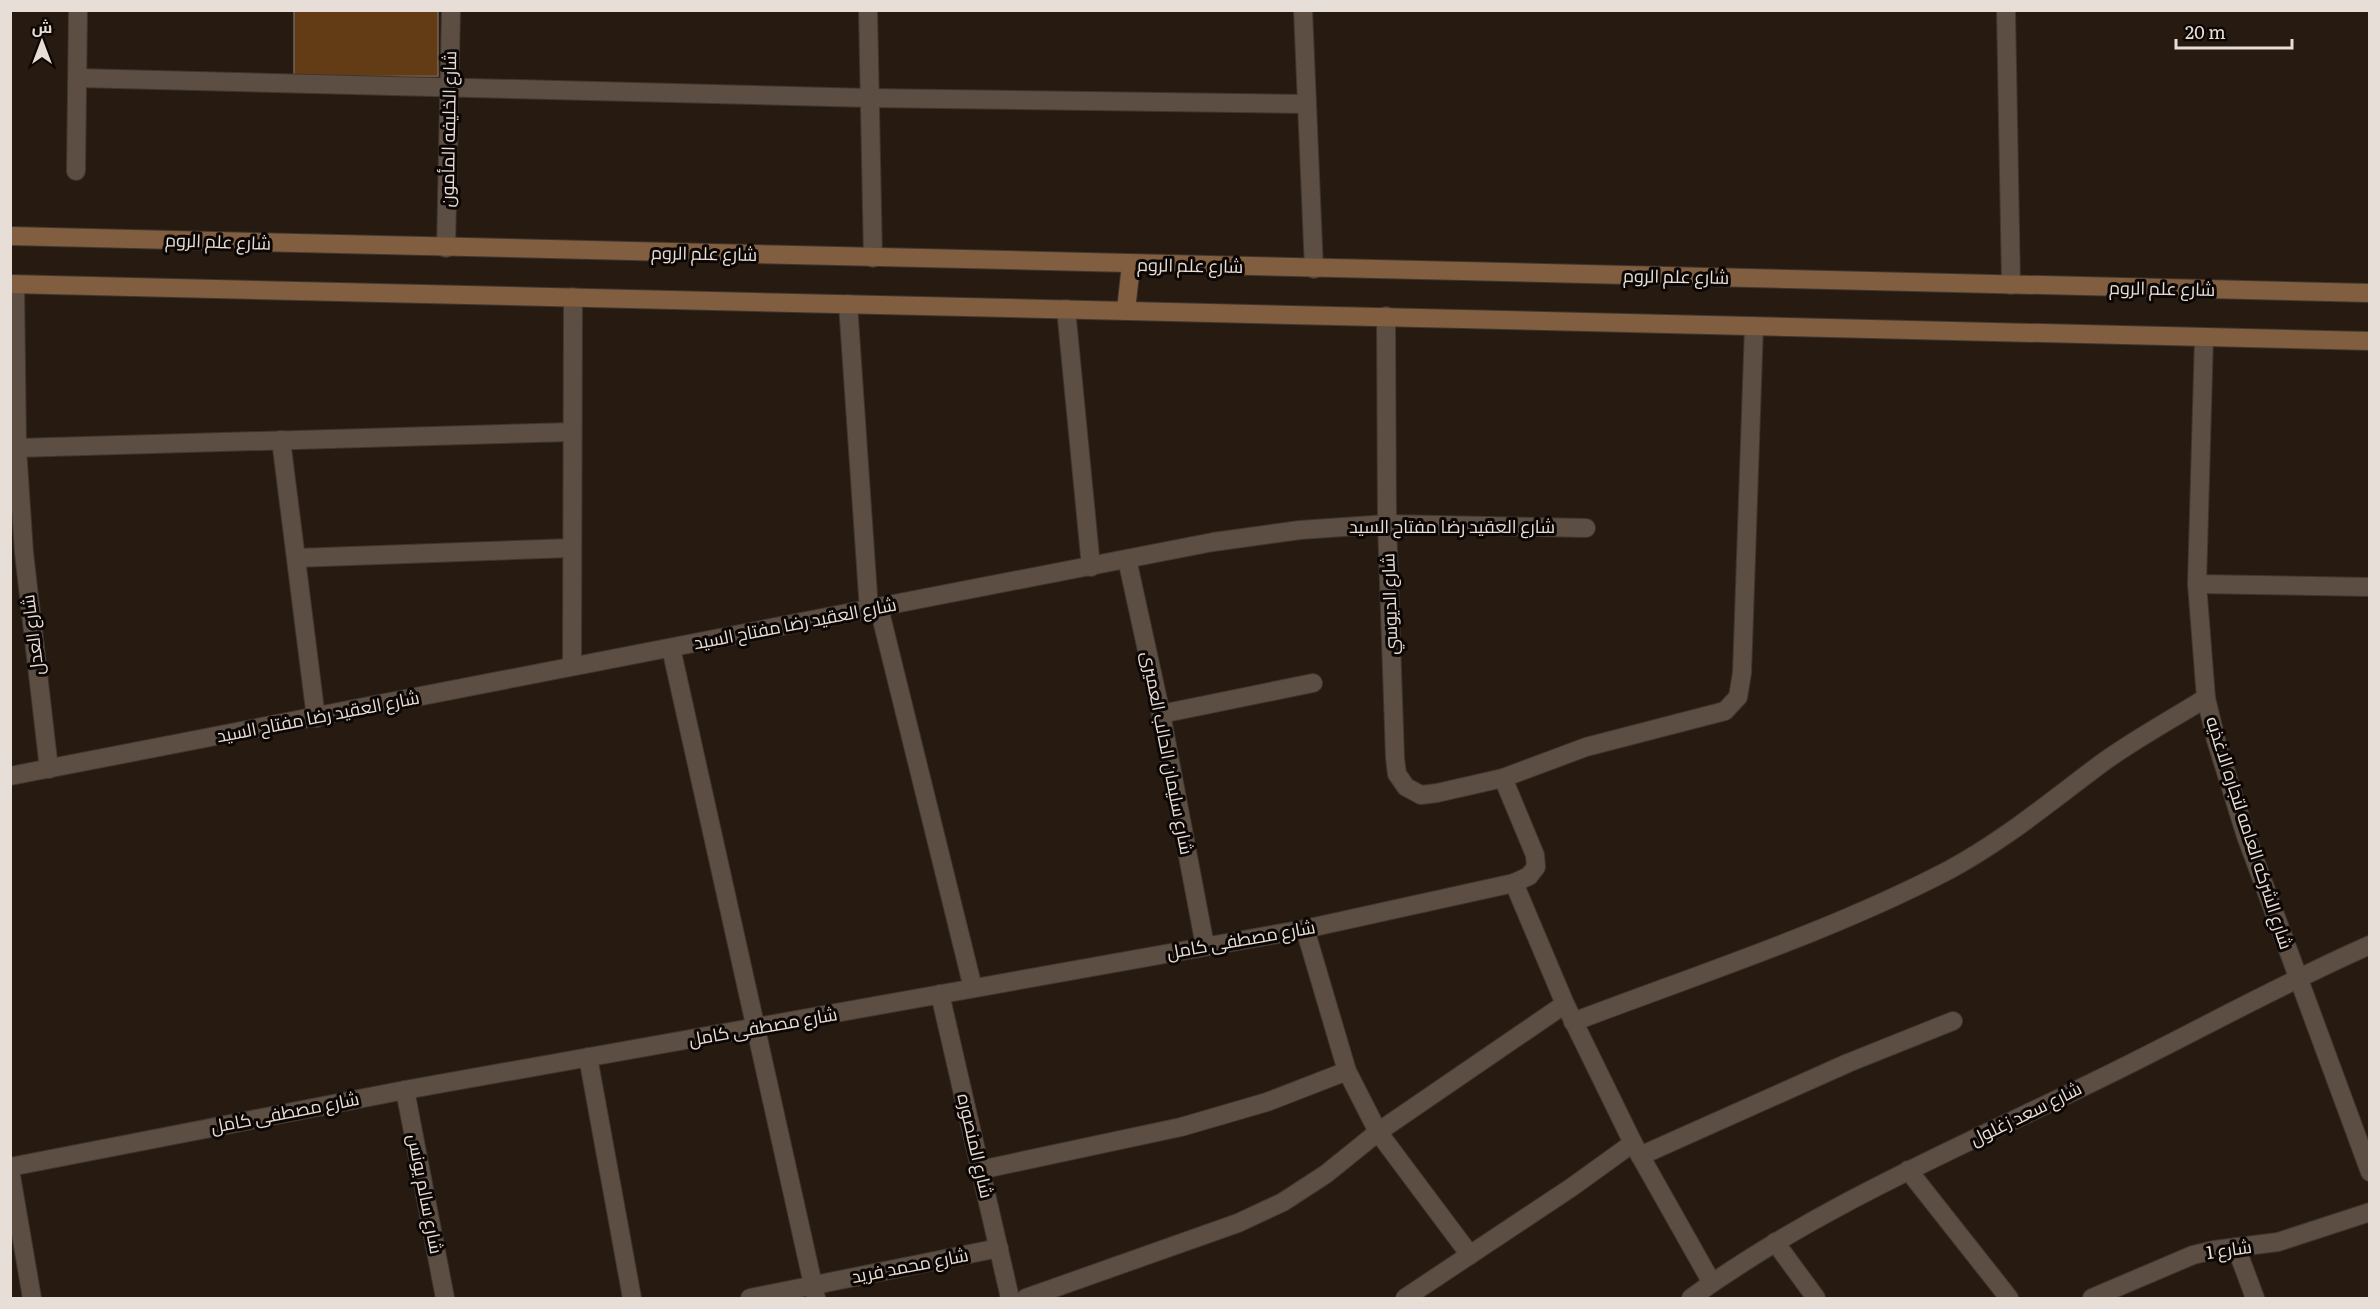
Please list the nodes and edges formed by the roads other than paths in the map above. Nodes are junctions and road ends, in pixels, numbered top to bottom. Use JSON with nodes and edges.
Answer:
{"nodes":[{"id":1,"x":78,"y":10,"type":"edge"},
{"id":2,"x":451,"y":10,"type":"edge"},
{"id":3,"x":868,"y":10,"type":"edge"},
{"id":4,"x":1303,"y":10,"type":"edge"},
{"id":5,"x":2006,"y":10,"type":"edge"},
{"id":6,"x":78,"y":78,"type":"junction"},
{"id":7,"x":450,"y":88,"type":"junction"},
{"id":8,"x":869,"y":99,"type":"junction"},
{"id":9,"x":1307,"y":104,"type":"junction"},
{"id":10,"x":76,"y":171,"type":"dead end"},
{"id":11,"x":10,"y":236,"type":"edge"},
{"id":12,"x":446,"y":248,"type":"junction"},
{"id":13,"x":873,"y":258,"type":"junction"},
{"id":14,"x":1131,"y":265,"type":"junction"},
{"id":15,"x":1314,"y":269,"type":"junction"},
{"id":16,"x":13,"y":284,"type":"edge"},
{"id":17,"x":2011,"y":285,"type":"junction"},
{"id":18,"x":2370,"y":293,"type":"edge"},
{"id":19,"x":573,"y":297,"type":"junction"},
{"id":20,"x":848,"y":304,"type":"junction"},
{"id":21,"x":1066,"y":309,"type":"junction"},
{"id":22,"x":1126,"y":310,"type":"junction"},
{"id":23,"x":1386,"y":316,"type":"junction"},
{"id":24,"x":1754,"y":326,"type":"junction"},
{"id":25,"x":2204,"y":337,"type":"junction"},
{"id":26,"x":2370,"y":341,"type":"edge"},
{"id":27,"x":573,"y":432,"type":"junction"},
{"id":28,"x":281,"y":440,"type":"junction"},
{"id":29,"x":17,"y":448,"type":"junction"},
{"id":30,"x":1387,"y":524,"type":"junction"},
{"id":31,"x":1586,"y":528,"type":"dead end"},
{"id":32,"x":573,"y":548,"type":"junction"},
{"id":33,"x":17,"y":553,"type":"edge"},
{"id":34,"x":296,"y":558,"type":"junction"},
{"id":35,"x":1127,"y":559,"type":"junction"},
{"id":36,"x":1091,"y":567,"type":"junction"},
{"id":37,"x":2197,"y":584,"type":"junction"},
{"id":38,"x":2370,"y":586,"type":"edge"},
{"id":39,"x":874,"y":609,"type":"junction"},
{"id":40,"x":671,"y":648,"type":"junction"},
{"id":41,"x":573,"y":666,"type":"junction"},
{"id":42,"x":1313,"y":683,"type":"dead end"},
{"id":43,"x":2206,"y":698,"type":"junction"},
{"id":44,"x":1161,"y":714,"type":"junction"},
{"id":45,"x":316,"y":718,"type":"junction"},
{"id":46,"x":49,"y":769,"type":"junction"},
{"id":47,"x":10,"y":776,"type":"edge"},
{"id":48,"x":1503,"y":778,"type":"junction"},
{"id":49,"x":1514,"y":883,"type":"junction"},
{"id":50,"x":1305,"y":928,"type":"junction"},
{"id":51,"x":2370,"y":945,"type":"edge"},
{"id":52,"x":1205,"y":946,"type":"junction"},
{"id":53,"x":2296,"y":977,"type":"junction"},
{"id":54,"x":973,"y":988,"type":"junction"},
{"id":55,"x":940,"y":994,"type":"junction"},
{"id":56,"x":1565,"y":1004,"type":"junction"},
{"id":57,"x":1953,"y":1021,"type":"dead end"},
{"id":58,"x":1574,"y":1022,"type":"junction"},
{"id":59,"x":756,"y":1029,"type":"junction"},
{"id":60,"x":588,"y":1057,"type":"junction"},
{"id":61,"x":1347,"y":1071,"type":"junction"},
{"id":62,"x":405,"y":1090,"type":"junction"},
{"id":63,"x":1378,"y":1132,"type":"junction"},
{"id":64,"x":1636,"y":1150,"type":"junction"},
{"id":65,"x":10,"y":1168,"type":"edge"},
{"id":66,"x":980,"y":1170,"type":"junction"},
{"id":67,"x":1908,"y":1170,"type":"junction"},
{"id":68,"x":2370,"y":1172,"type":"edge"},
{"id":69,"x":2370,"y":1212,"type":"edge"},
{"id":70,"x":1775,"y":1242,"type":"junction"},
{"id":71,"x":2236,"y":1247,"type":"junction"},
{"id":72,"x":999,"y":1248,"type":"junction"},
{"id":73,"x":1470,"y":1255,"type":"junction"},
{"id":74,"x":1712,"y":1283,"type":"junction"},
{"id":75,"x":814,"y":1292,"type":"edge"},
{"id":76,"x":32,"y":1299,"type":"edge"},
{"id":77,"x":445,"y":1299,"type":"edge"},
{"id":78,"x":632,"y":1299,"type":"edge"},
{"id":79,"x":750,"y":1299,"type":"edge"},
{"id":80,"x":1010,"y":1299,"type":"edge"},
{"id":81,"x":1026,"y":1299,"type":"edge"},
{"id":82,"x":1405,"y":1299,"type":"edge"},
{"id":83,"x":1691,"y":1299,"type":"edge"},
{"id":84,"x":1816,"y":1299,"type":"edge"},
{"id":85,"x":2009,"y":1299,"type":"edge"},
{"id":86,"x":2092,"y":1299,"type":"edge"},
{"id":87,"x":2255,"y":1299,"type":"edge"}],
"edges":[{"from":1,"to":6,"type":"street"},
{"from":2,"to":7,"type":"street","name":"شارع الخليفه المأمون"},
{"from":3,"to":8,"type":"street"},
{"from":4,"to":9,"type":"street"},
{"from":5,"to":17,"type":"street"},
{"from":6,"to":7,"type":"street"},
{"from":6,"to":10,"type":"street"},
{"from":7,"to":8,"type":"street"},
{"from":7,"to":12,"type":"street","name":"شارع الخليفه المأمون"},
{"from":8,"to":9,"type":"street"},
{"from":8,"to":13,"type":"street"},
{"from":9,"to":15,"type":"street"},
{"from":11,"to":12,"type":"street","name":"شارع علم الروم"},
{"from":12,"to":13,"type":"street","name":"شارع علم الروم"},
{"from":13,"to":14,"type":"street","name":"شارع علم الروم"},
{"from":14,"to":15,"type":"street","name":"شارع علم الروم"},
{"from":14,"to":22,"type":"street"},
{"from":15,"to":17,"type":"street","name":"شارع علم الروم"},
{"from":16,"to":19,"type":"street"},
{"from":16,"to":29,"type":"street","name":"شارع العدل"},
{"from":17,"to":18,"type":"street","name":"شارع علم الروم"},
{"from":19,"to":20,"type":"street"},
{"from":19,"to":27,"type":"street"},
{"from":20,"to":21,"type":"street"},
{"from":20,"to":39,"type":"street"},
{"from":21,"to":22,"type":"street"},
{"from":21,"to":36,"type":"street"},
{"from":22,"to":23,"type":"street"},
{"from":23,"to":24,"type":"street"},
{"from":23,"to":30,"type":"street","name":"شارع الديوسي"},
{"from":24,"to":25,"type":"street"},
{"from":24,"to":48,"type":"street"},
{"from":25,"to":26,"type":"street"},
{"from":25,"to":37,"type":"street","name":"شارع الشركه العامه لتجاره الاغذيه"},
{"from":27,"to":28,"type":"street"},
{"from":27,"to":32,"type":"street"},
{"from":28,"to":29,"type":"street"},
{"from":28,"to":34,"type":"street"},
{"from":29,"to":33,"type":"street","name":"شارع العدل"},
{"from":30,"to":31,"type":"street","name":"شارع العقيد رضا مفتاح السيد"},
{"from":30,"to":35,"type":"street","name":"شارع العقيد رضا مفتاح السيد"},
{"from":30,"to":48,"type":"street","name":"شارع الديوسي"},
{"from":32,"to":34,"type":"street"},
{"from":32,"to":41,"type":"street"},
{"from":33,"to":46,"type":"street","name":"شارع العدل"},
{"from":34,"to":45,"type":"street"},
{"from":35,"to":36,"type":"street","name":"شارع العقيد رضا مفتاح السيد"},
{"from":35,"to":44,"type":"street","name":"شارع سليمان الحالب العميرى"},
{"from":36,"to":39,"type":"street","name":"شارع العقيد رضا مفتاح السيد"},
{"from":37,"to":38,"type":"street"},
{"from":37,"to":43,"type":"street","name":"شارع الشركه العامه لتجاره الاغذيه"},
{"from":39,"to":40,"type":"street","name":"شارع العقيد رضا مفتاح السيد"},
{"from":39,"to":54,"type":"street"},
{"from":40,"to":41,"type":"street","name":"شارع العقيد رضا مفتاح السيد"},
{"from":40,"to":59,"type":"street"},
{"from":41,"to":45,"type":"street","name":"شارع العقيد رضا مفتاح السيد"},
{"from":42,"to":44,"type":"street"},
{"from":43,"to":53,"type":"street","name":"شارع الشركه العامه لتجاره الاغذيه"},
{"from":43,"to":58,"type":"street"},
{"from":44,"to":52,"type":"street","name":"شارع سليمان الحالب العميرى"},
{"from":45,"to":46,"type":"street","name":"شارع العقيد رضا مفتاح السيد"},
{"from":46,"to":47,"type":"street","name":"شارع العقيد رضا مفتاح السيد"},
{"from":48,"to":49,"type":"street"},
{"from":49,"to":50,"type":"street","name":"شارع مصطفى كامل"},
{"from":49,"to":56,"type":"street"},
{"from":50,"to":52,"type":"street","name":"شارع مصطفى كامل"},
{"from":50,"to":61,"type":"street"},
{"from":51,"to":53,"type":"street","name":"شارع سعد زغلول"},
{"from":52,"to":54,"type":"street","name":"شارع مصطفى كامل"},
{"from":53,"to":67,"type":"street","name":"شارع سعد زغلول"},
{"from":53,"to":68,"type":"street","name":"شارع الشركه العامه لتجاره الاغذيه"},
{"from":54,"to":55,"type":"street","name":"شارع مصطفى كامل"},
{"from":55,"to":59,"type":"street","name":"شارع مصطفى كامل"},
{"from":55,"to":66,"type":"street","name":"شارع المنصوره"},
{"from":56,"to":58,"type":"street"},
{"from":56,"to":63,"type":"street"},
{"from":57,"to":64,"type":"street"},
{"from":58,"to":64,"type":"street"},
{"from":59,"to":60,"type":"street","name":"شارع مصطفى كامل"},
{"from":59,"to":75,"type":"street"},
{"from":60,"to":62,"type":"street","name":"شارع مصطفى كامل"},
{"from":60,"to":78,"type":"street"},
{"from":61,"to":63,"type":"street"},
{"from":61,"to":66,"type":"street"},
{"from":62,"to":65,"type":"street","name":"شارع مصطفى كامل"},
{"from":62,"to":77,"type":"street","name":"شارع سالم يونس"},
{"from":63,"to":73,"type":"street"},
{"from":63,"to":81,"type":"street"},
{"from":64,"to":73,"type":"street"},
{"from":64,"to":74,"type":"street"},
{"from":65,"to":76,"type":"street"},
{"from":66,"to":72,"type":"street","name":"شارع المنصوره"},
{"from":67,"to":70,"type":"street","name":"شارع سعد زغلول"},
{"from":67,"to":85,"type":"street"},
{"from":69,"to":71,"type":"street","name":"شارع 1"},
{"from":70,"to":74,"type":"street","name":"شارع سعد زغلول"},
{"from":70,"to":84,"type":"street"},
{"from":71,"to":86,"type":"street","name":"شارع 1"},
{"from":71,"to":87,"type":"street"},
{"from":72,"to":75,"type":"street","name":"شارع محمد فريد"},
{"from":72,"to":80,"type":"street","name":"شارع المنصوره"},
{"from":73,"to":82,"type":"street"},
{"from":74,"to":83,"type":"street","name":"شارع سعد زغلول"},
{"from":75,"to":79,"type":"street","name":"شارع محمد فريد"}]}
